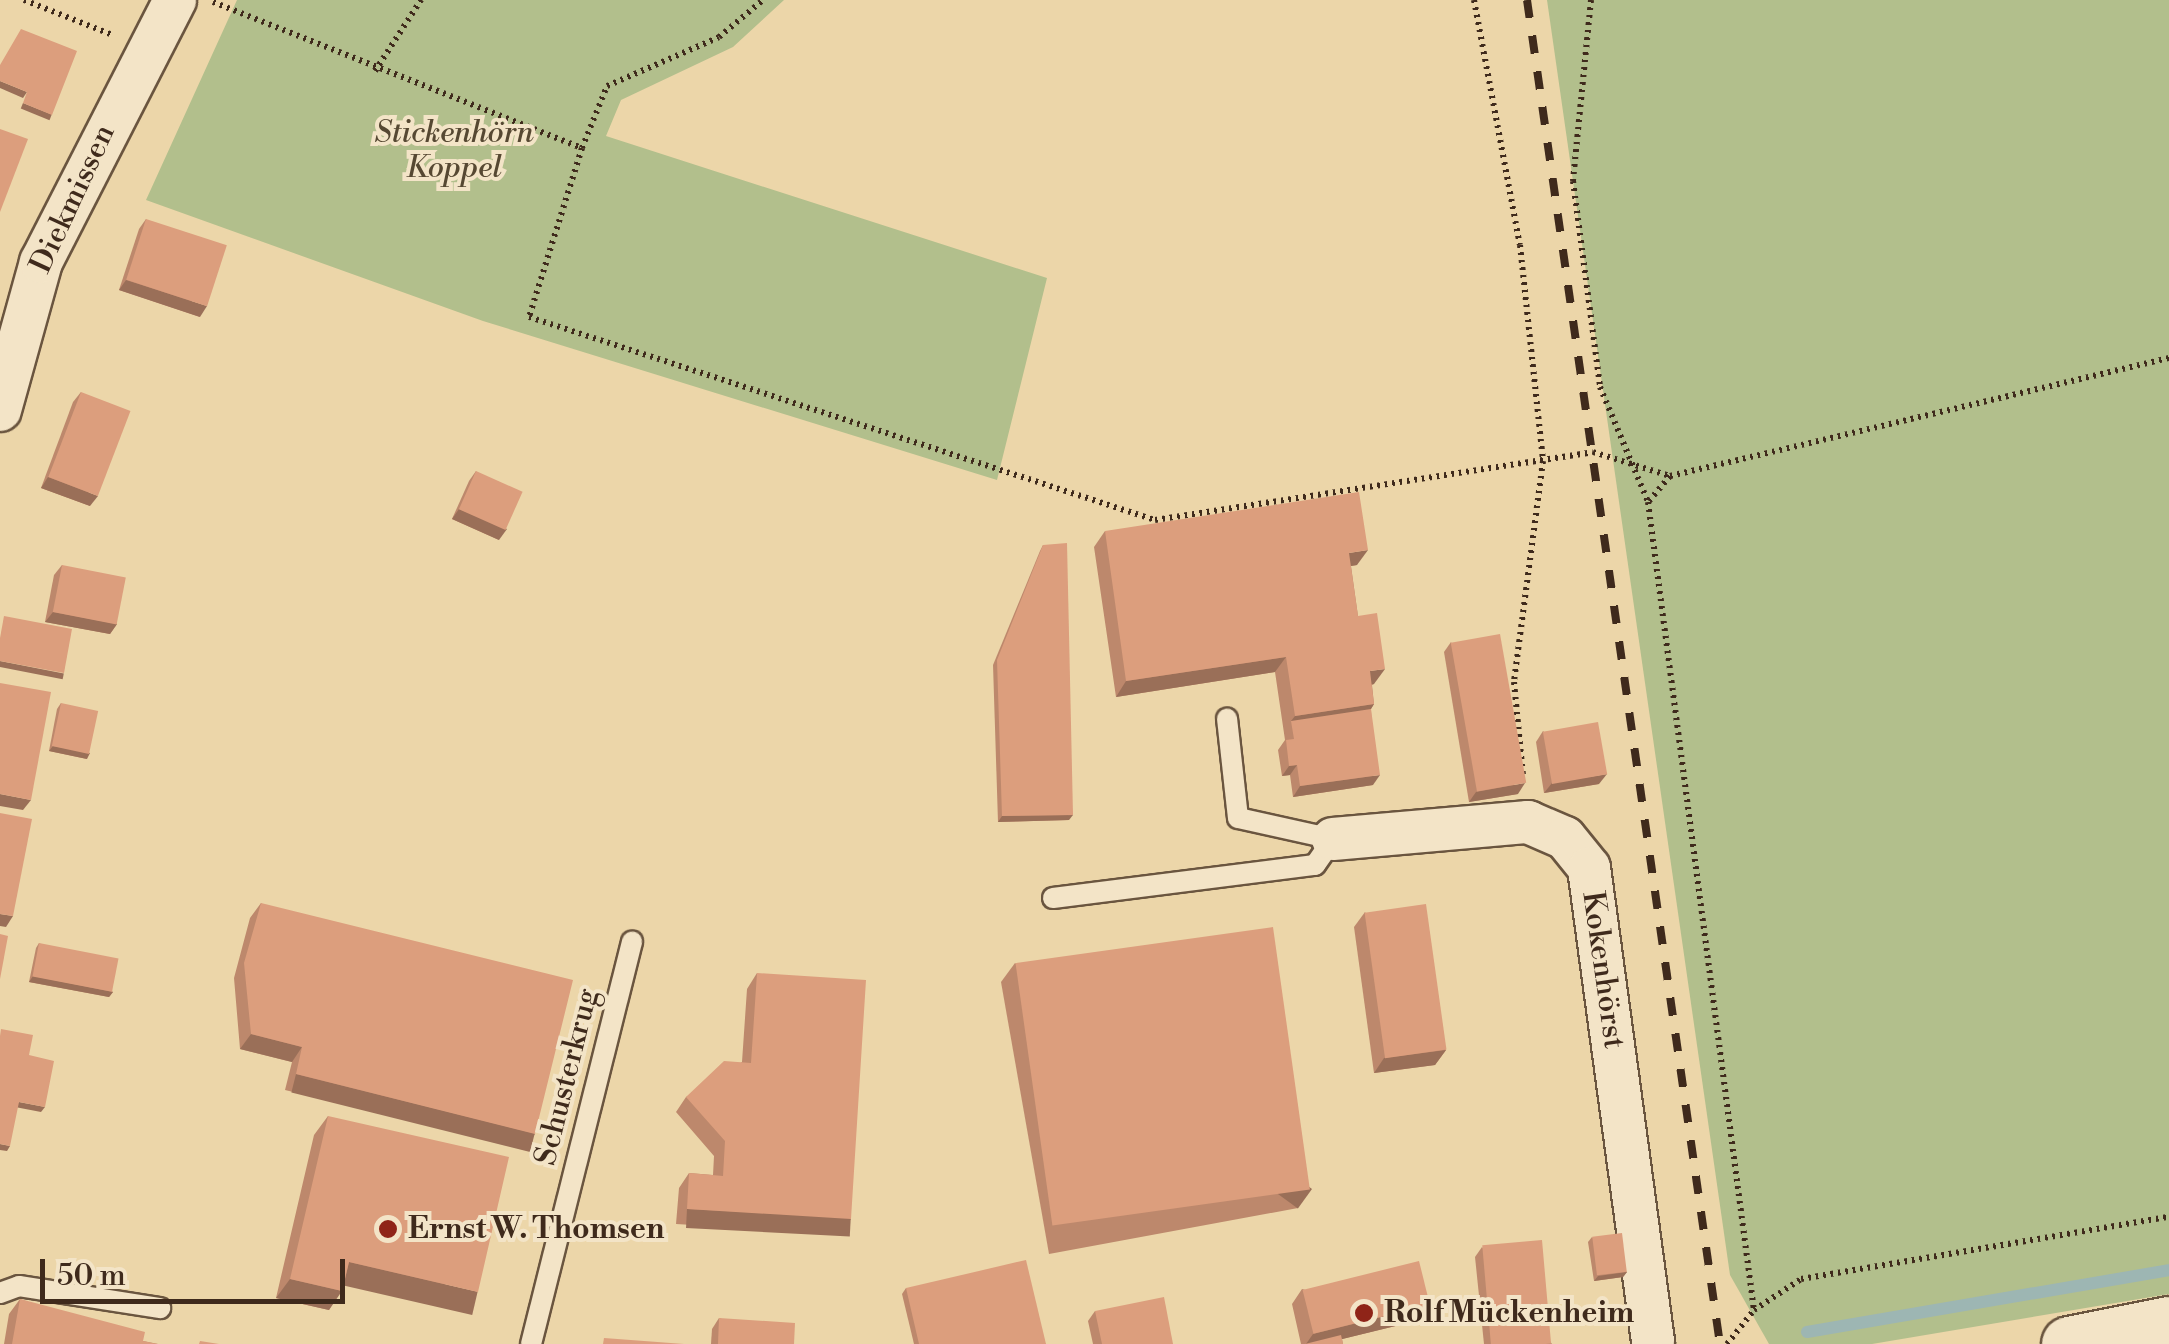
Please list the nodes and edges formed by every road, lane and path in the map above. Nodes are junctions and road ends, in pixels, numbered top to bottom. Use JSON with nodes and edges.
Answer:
{"nodes":[{"id":1,"x":24,"y":0,"type":"edge"},
{"id":2,"x":175,"y":0,"type":"edge"},
{"id":3,"x":208,"y":0,"type":"edge"},
{"id":4,"x":421,"y":0,"type":"edge"},
{"id":5,"x":763,"y":0,"type":"edge"},
{"id":6,"x":1474,"y":0,"type":"edge"},
{"id":7,"x":1591,"y":0,"type":"edge"},
{"id":8,"x":146,"y":48,"type":"junction"},
{"id":9,"x":376,"y":71,"type":"junction"},
{"id":10,"x":582,"y":148,"type":"junction"},
{"id":11,"x":2169,"y":358,"type":"edge"},
{"id":12,"x":0,"y":410,"type":"edge"},
{"id":13,"x":1543,"y":461,"type":"junction"},
{"id":14,"x":1638,"y":464,"type":"junction"},
{"id":15,"x":1670,"y":476,"type":"junction"},
{"id":16,"x":1648,"y":502,"type":"junction"},
{"id":17,"x":1227,"y":720,"type":"dead end"},
{"id":18,"x":1528,"y":822,"type":"junction"},
{"id":19,"x":1333,"y":839,"type":"junction"},
{"id":20,"x":1054,"y":898,"type":"dead end"},
{"id":21,"x":632,"y":941,"type":"dead end"},
{"id":22,"x":2169,"y":1217,"type":"edge"},
{"id":23,"x":0,"y":1293,"type":"edge"},
{"id":24,"x":160,"y":1308,"type":"dead end"},
{"id":25,"x":1754,"y":1310,"type":"junction"},
{"id":26,"x":2169,"y":1324,"type":"edge"},
{"id":27,"x":531,"y":1344,"type":"edge"},
{"id":28,"x":1653,"y":1344,"type":"edge"},
{"id":29,"x":1727,"y":1344,"type":"edge"},
{"id":30,"x":2069,"y":1344,"type":"edge"}],
"edges":[{"from":1,"to":8,"type":"path"},
{"from":2,"to":8,"type":"street","name":"Diekmissen"},
{"from":3,"to":9,"type":"path"},
{"from":4,"to":9,"type":"path"},
{"from":5,"to":10,"type":"path"},
{"from":6,"to":13,"type":"path"},
{"from":7,"to":14,"type":"path"},
{"from":8,"to":12,"type":"street","name":"Diekmissen"},
{"from":9,"to":10,"type":"path"},
{"from":10,"to":13,"type":"path"},
{"from":11,"to":15,"type":"path"},
{"from":13,"to":14,"type":"path"},
{"from":13,"to":18,"type":"path"},
{"from":14,"to":15,"type":"path"},
{"from":14,"to":16,"type":"path"},
{"from":15,"to":16,"type":"path"},
{"from":16,"to":25,"type":"path"},
{"from":17,"to":19,"type":"lane"},
{"from":18,"to":19,"type":"street"},
{"from":18,"to":28,"type":"street","name":"Kokenhörst"},
{"from":19,"to":20,"type":"lane"},
{"from":21,"to":27,"type":"lane","name":"Schusterkrug"},
{"from":22,"to":25,"type":"path"},
{"from":23,"to":24,"type":"lane"},
{"from":25,"to":29,"type":"path"},
{"from":26,"to":30,"type":"street"}]}
